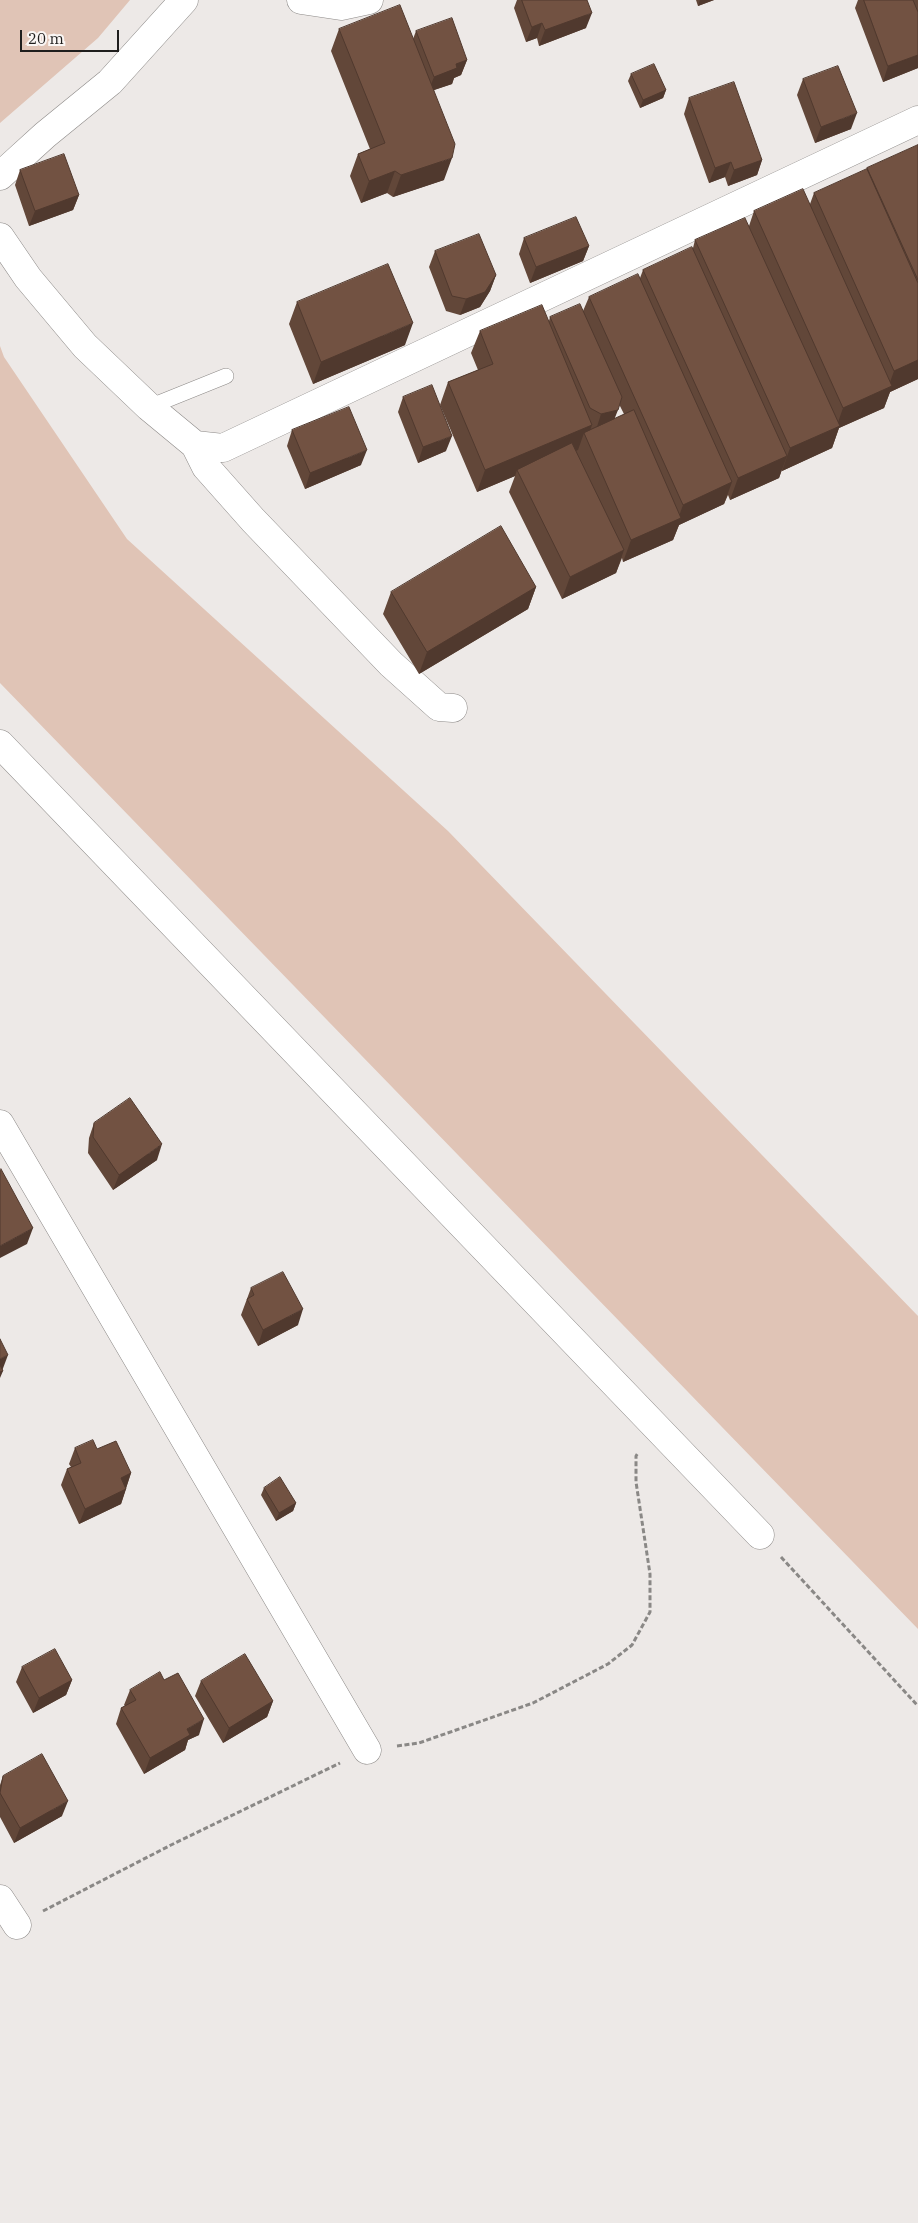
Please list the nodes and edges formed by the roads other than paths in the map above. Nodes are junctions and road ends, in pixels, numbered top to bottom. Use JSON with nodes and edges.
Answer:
{"nodes":[{"id":1,"x":184,"y":0,"type":"edge"},
{"id":2,"x":301,"y":0,"type":"edge"},
{"id":3,"x":369,"y":0,"type":"edge"},
{"id":4,"x":918,"y":120,"type":"edge"},
{"id":5,"x":0,"y":176,"type":"edge"},
{"id":6,"x":0,"y":237,"type":"edge"},
{"id":7,"x":226,"y":376,"type":"dead end"},
{"id":8,"x":149,"y":407,"type":"junction"},
{"id":9,"x":195,"y":445,"type":"junction"},
{"id":10,"x":453,"y":708,"type":"dead end"},
{"id":11,"x":0,"y":744,"type":"edge"},
{"id":12,"x":0,"y":1124,"type":"edge"},
{"id":13,"x":760,"y":1535,"type":"road end"},
{"id":14,"x":367,"y":1750,"type":"road end"},
{"id":15,"x":0,"y":1899,"type":"edge"},
{"id":16,"x":16,"y":1925,"type":"road end"}],
"edges":[{"from":1,"to":5,"type":"street"},
{"from":2,"to":3,"type":"street"},
{"from":4,"to":9,"type":"street"},
{"from":6,"to":8,"type":"street"},
{"from":7,"to":8,"type":"lane"},
{"from":8,"to":9,"type":"street"},
{"from":9,"to":10,"type":"street"},
{"from":11,"to":13,"type":"street"},
{"from":12,"to":14,"type":"street"},
{"from":15,"to":16,"type":"street"}]}
